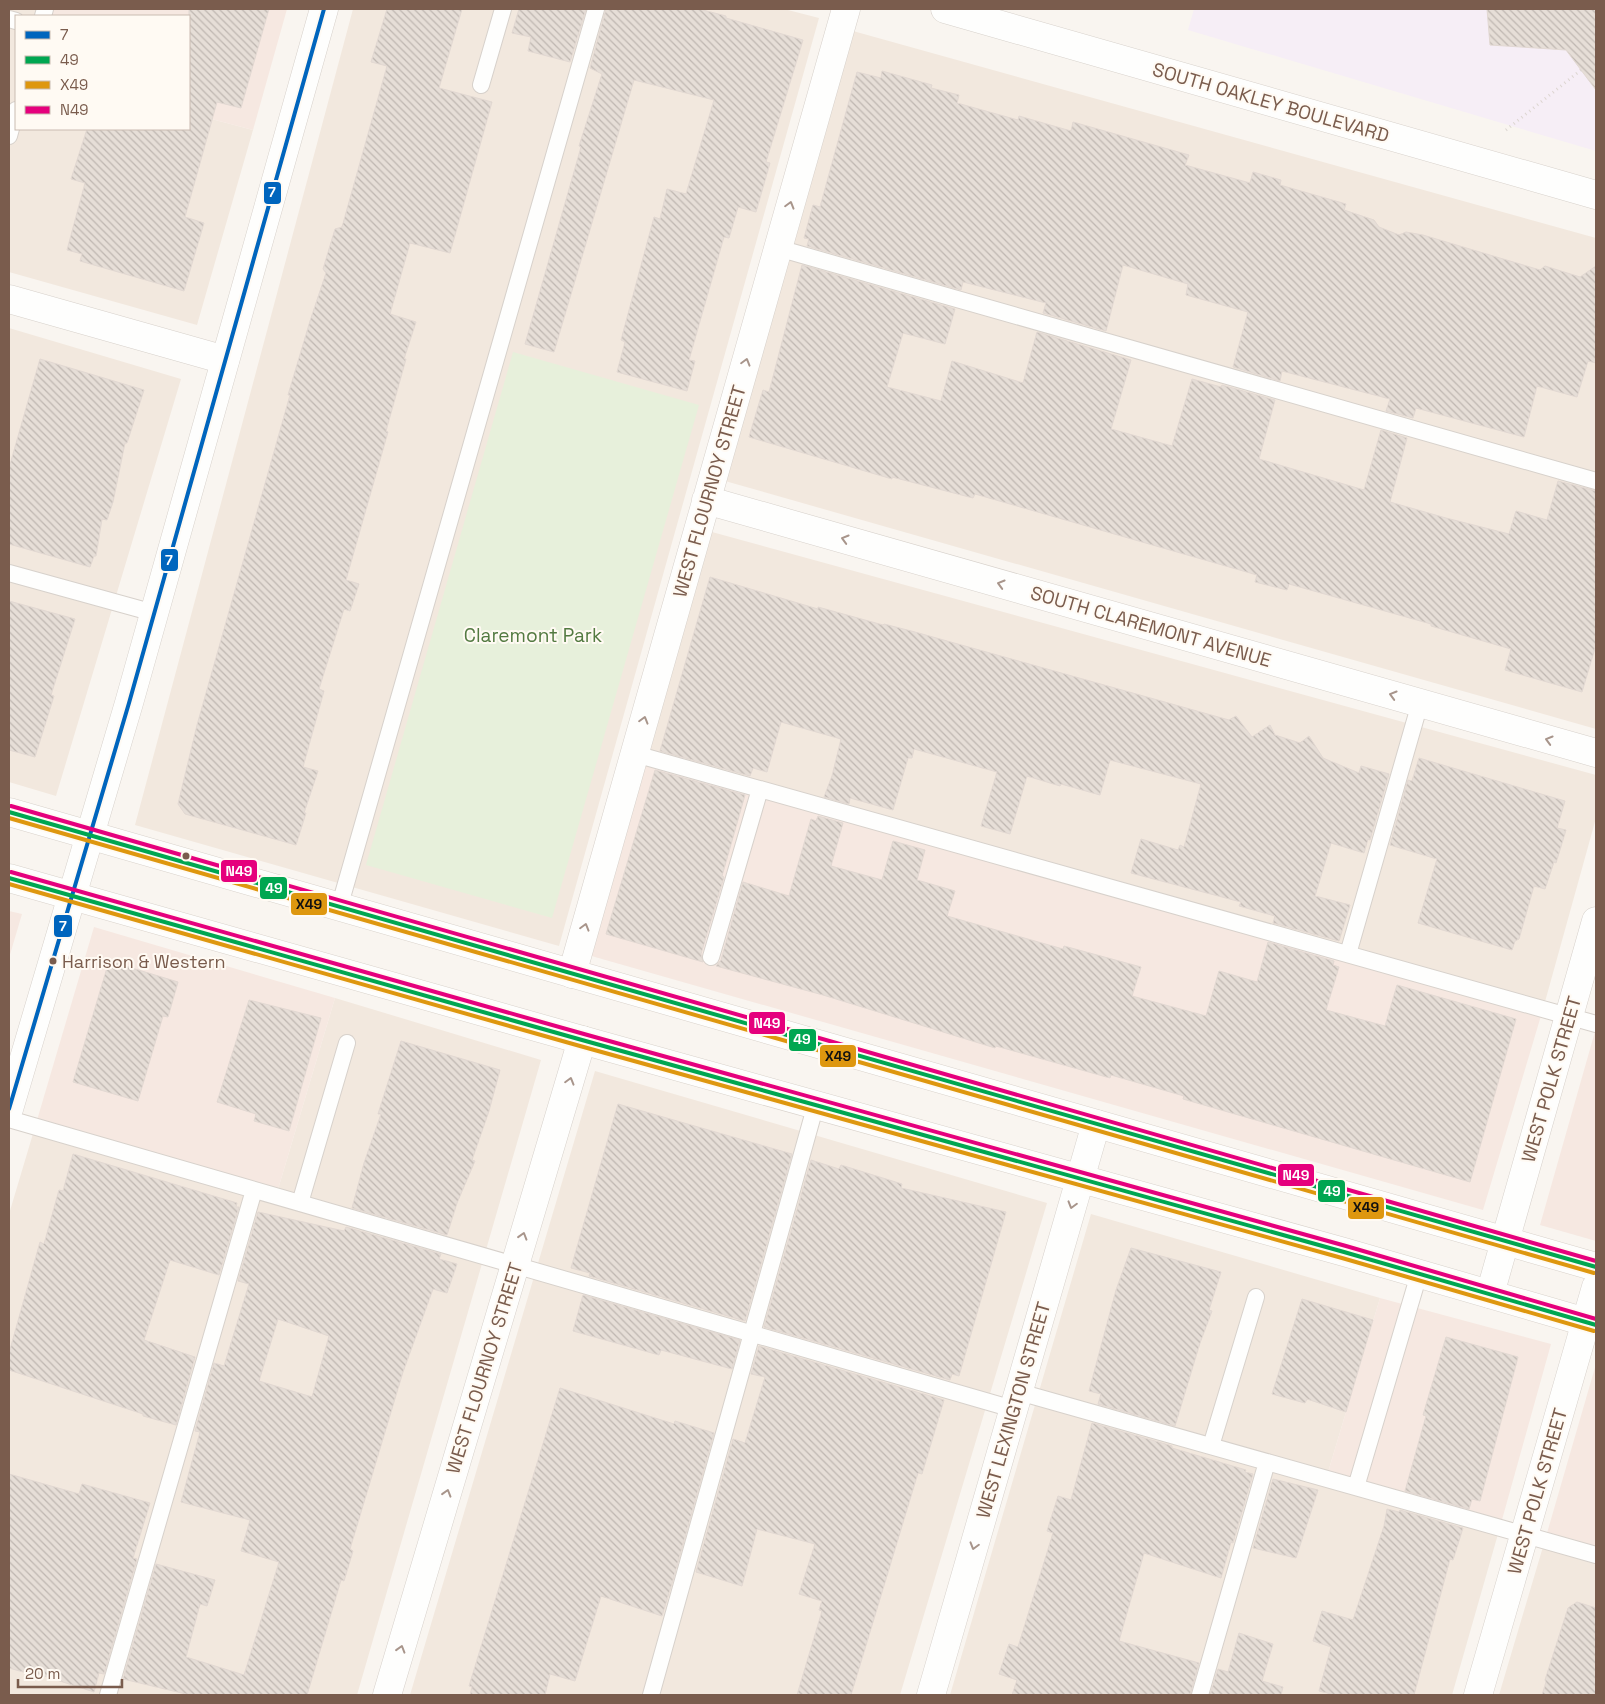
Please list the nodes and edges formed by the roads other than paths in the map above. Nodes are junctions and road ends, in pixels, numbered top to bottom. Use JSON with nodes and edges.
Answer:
{"nodes":[{"id":1,"x":324,"y":9,"type":"edge"},
{"id":2,"x":503,"y":9,"type":"edge"},
{"id":3,"x":596,"y":9,"type":"edge"},
{"id":4,"x":846,"y":9,"type":"edge"},
{"id":5,"x":945,"y":9,"type":"edge"},
{"id":6,"x":481,"y":85,"type":"dead end"},
{"id":7,"x":15,"y":114,"type":"edge"},
{"id":8,"x":9,"y":136,"type":"edge"},
{"id":9,"x":1596,"y":195,"type":"edge"},
{"id":10,"x":778,"y":248,"type":"junction"},
{"id":11,"x":9,"y":299,"type":"edge"},
{"id":12,"x":225,"y":360,"type":"junction"},
{"id":13,"x":1596,"y":481,"type":"edge"},
{"id":14,"x":706,"y":500,"type":"junction"},
{"id":15,"x":9,"y":573,"type":"edge"},
{"id":16,"x":154,"y":613,"type":"junction"},
{"id":17,"x":1420,"y":703,"type":"junction"},
{"id":18,"x":1596,"y":753,"type":"edge"},
{"id":19,"x":634,"y":754,"type":"junction"},
{"id":20,"x":760,"y":789,"type":"junction"},
{"id":21,"x":9,"y":812,"type":"edge"},
{"id":22,"x":90,"y":836,"type":"junction"},
{"id":23,"x":9,"y":878,"type":"edge"},
{"id":24,"x":72,"y":896,"type":"junction"},
{"id":25,"x":339,"y":908,"type":"junction"},
{"id":26,"x":1596,"y":921,"type":"edge"},
{"id":27,"x":1348,"y":954,"type":"junction"},
{"id":28,"x":711,"y":957,"type":"dead end"},
{"id":29,"x":572,"y":974,"type":"junction"},
{"id":30,"x":1569,"y":1016,"type":"junction"},
{"id":31,"x":1596,"y":1024,"type":"edge"},
{"id":32,"x":582,"y":1040,"type":"junction"},
{"id":33,"x":348,"y":1043,"type":"dead end"},
{"id":34,"x":816,"y":1104,"type":"junction"},
{"id":35,"x":9,"y":1109,"type":"edge"},
{"id":36,"x":9,"y":1119,"type":"edge"},
{"id":37,"x":1096,"y":1124,"type":"junction"},
{"id":38,"x":1080,"y":1178,"type":"junction"},
{"id":39,"x":254,"y":1190,"type":"junction"},
{"id":40,"x":300,"y":1203,"type":"junction"},
{"id":41,"x":1505,"y":1241,"type":"junction"},
{"id":42,"x":515,"y":1265,"type":"junction"},
{"id":43,"x":1596,"y":1267,"type":"edge"},
{"id":44,"x":1418,"y":1274,"type":"junction"},
{"id":45,"x":1596,"y":1287,"type":"edge"},
{"id":46,"x":1490,"y":1294,"type":"junction"},
{"id":47,"x":1256,"y":1297,"type":"dead end"},
{"id":48,"x":1591,"y":1324,"type":"edge"},
{"id":49,"x":753,"y":1334,"type":"junction"},
{"id":50,"x":1016,"y":1400,"type":"junction"},
{"id":51,"x":1211,"y":1446,"type":"junction"},
{"id":52,"x":1267,"y":1462,"type":"junction"},
{"id":53,"x":1356,"y":1487,"type":"junction"},
{"id":54,"x":1525,"y":1534,"type":"junction"},
{"id":55,"x":1596,"y":1555,"type":"edge"},
{"id":56,"x":108,"y":1695,"type":"edge"},
{"id":57,"x":387,"y":1695,"type":"edge"},
{"id":58,"x":651,"y":1695,"type":"edge"},
{"id":59,"x":931,"y":1695,"type":"edge"},
{"id":60,"x":1200,"y":1695,"type":"edge"},
{"id":61,"x":1478,"y":1695,"type":"edge"}],
"edges":[{"from":1,"to":12,"type":"street"},
{"from":2,"to":6,"type":"lane"},
{"from":3,"to":25,"type":"lane"},
{"from":10,"to":4,"type":"street","name":"WEST FLOURNOY STREET","one_way":true},
{"from":5,"to":9,"type":"street","name":"SOUTH OAKLEY BOULEVARD"},
{"from":7,"to":8,"type":"lane"},
{"from":10,"to":13,"type":"lane"},
{"from":14,"to":10,"type":"street","name":"WEST FLOURNOY STREET","one_way":true},
{"from":11,"to":12,"type":"street"},
{"from":12,"to":16,"type":"street"},
{"from":17,"to":14,"type":"street","name":"SOUTH CLAREMONT AVENUE","one_way":true},
{"from":19,"to":14,"type":"street","name":"WEST FLOURNOY STREET","one_way":true},
{"from":15,"to":16,"type":"lane"},
{"from":16,"to":22,"type":"street"},
{"from":18,"to":17,"type":"street","name":"SOUTH CLAREMONT AVENUE","one_way":true},
{"from":17,"to":27,"type":"lane"},
{"from":19,"to":20,"type":"lane"},
{"from":29,"to":19,"type":"street","name":"WEST FLOURNOY STREET","one_way":true},
{"from":20,"to":27,"type":"lane"},
{"from":20,"to":28,"type":"lane"},
{"from":21,"to":22,"type":"street"},
{"from":22,"to":24,"type":"street"},
{"from":22,"to":25,"type":"street"},
{"from":23,"to":24,"type":"street"},
{"from":24,"to":32,"type":"street"},
{"from":24,"to":35,"type":"street"},
{"from":25,"to":29,"type":"street"},
{"from":26,"to":30,"type":"street","name":"WEST POLK STREET"},
{"from":27,"to":30,"type":"lane"},
{"from":29,"to":37,"type":"street"},
{"from":30,"to":31,"type":"lane"},
{"from":30,"to":41,"type":"street","name":"WEST POLK STREET"},
{"from":32,"to":34,"type":"street"},
{"from":42,"to":32,"type":"street","name":"WEST FLOURNOY STREET","one_way":true},
{"from":33,"to":40,"type":"lane"},
{"from":34,"to":38,"type":"street"},
{"from":34,"to":49,"type":"lane"},
{"from":36,"to":39,"type":"lane"},
{"from":37,"to":38,"type":"street","name":"WEST LEXINGTON STREET"},
{"from":37,"to":41,"type":"street"},
{"from":38,"to":44,"type":"street"},
{"from":38,"to":50,"type":"street","name":"WEST LEXINGTON STREET","one_way":true},
{"from":39,"to":40,"type":"lane"},
{"from":39,"to":56,"type":"lane"},
{"from":40,"to":42,"type":"lane"},
{"from":41,"to":43,"type":"street"},
{"from":41,"to":46,"type":"street","name":"WEST POLK STREET"},
{"from":42,"to":49,"type":"lane"},
{"from":57,"to":42,"type":"street","name":"WEST FLOURNOY STREET","one_way":true},
{"from":44,"to":46,"type":"street"},
{"from":44,"to":53,"type":"lane"},
{"from":45,"to":48,"type":"street","name":"WEST POLK STREET"},
{"from":46,"to":48,"type":"street"},
{"from":47,"to":51,"type":"lane"},
{"from":48,"to":54,"type":"street","name":"WEST POLK STREET"},
{"from":49,"to":50,"type":"lane"},
{"from":49,"to":58,"type":"lane"},
{"from":50,"to":51,"type":"lane"},
{"from":50,"to":59,"type":"street","name":"WEST LEXINGTON STREET","one_way":true},
{"from":51,"to":52,"type":"lane"},
{"from":52,"to":53,"type":"lane"},
{"from":52,"to":60,"type":"lane"},
{"from":53,"to":54,"type":"lane"},
{"from":54,"to":55,"type":"lane"},
{"from":54,"to":61,"type":"street","name":"WEST POLK STREET"}]}
